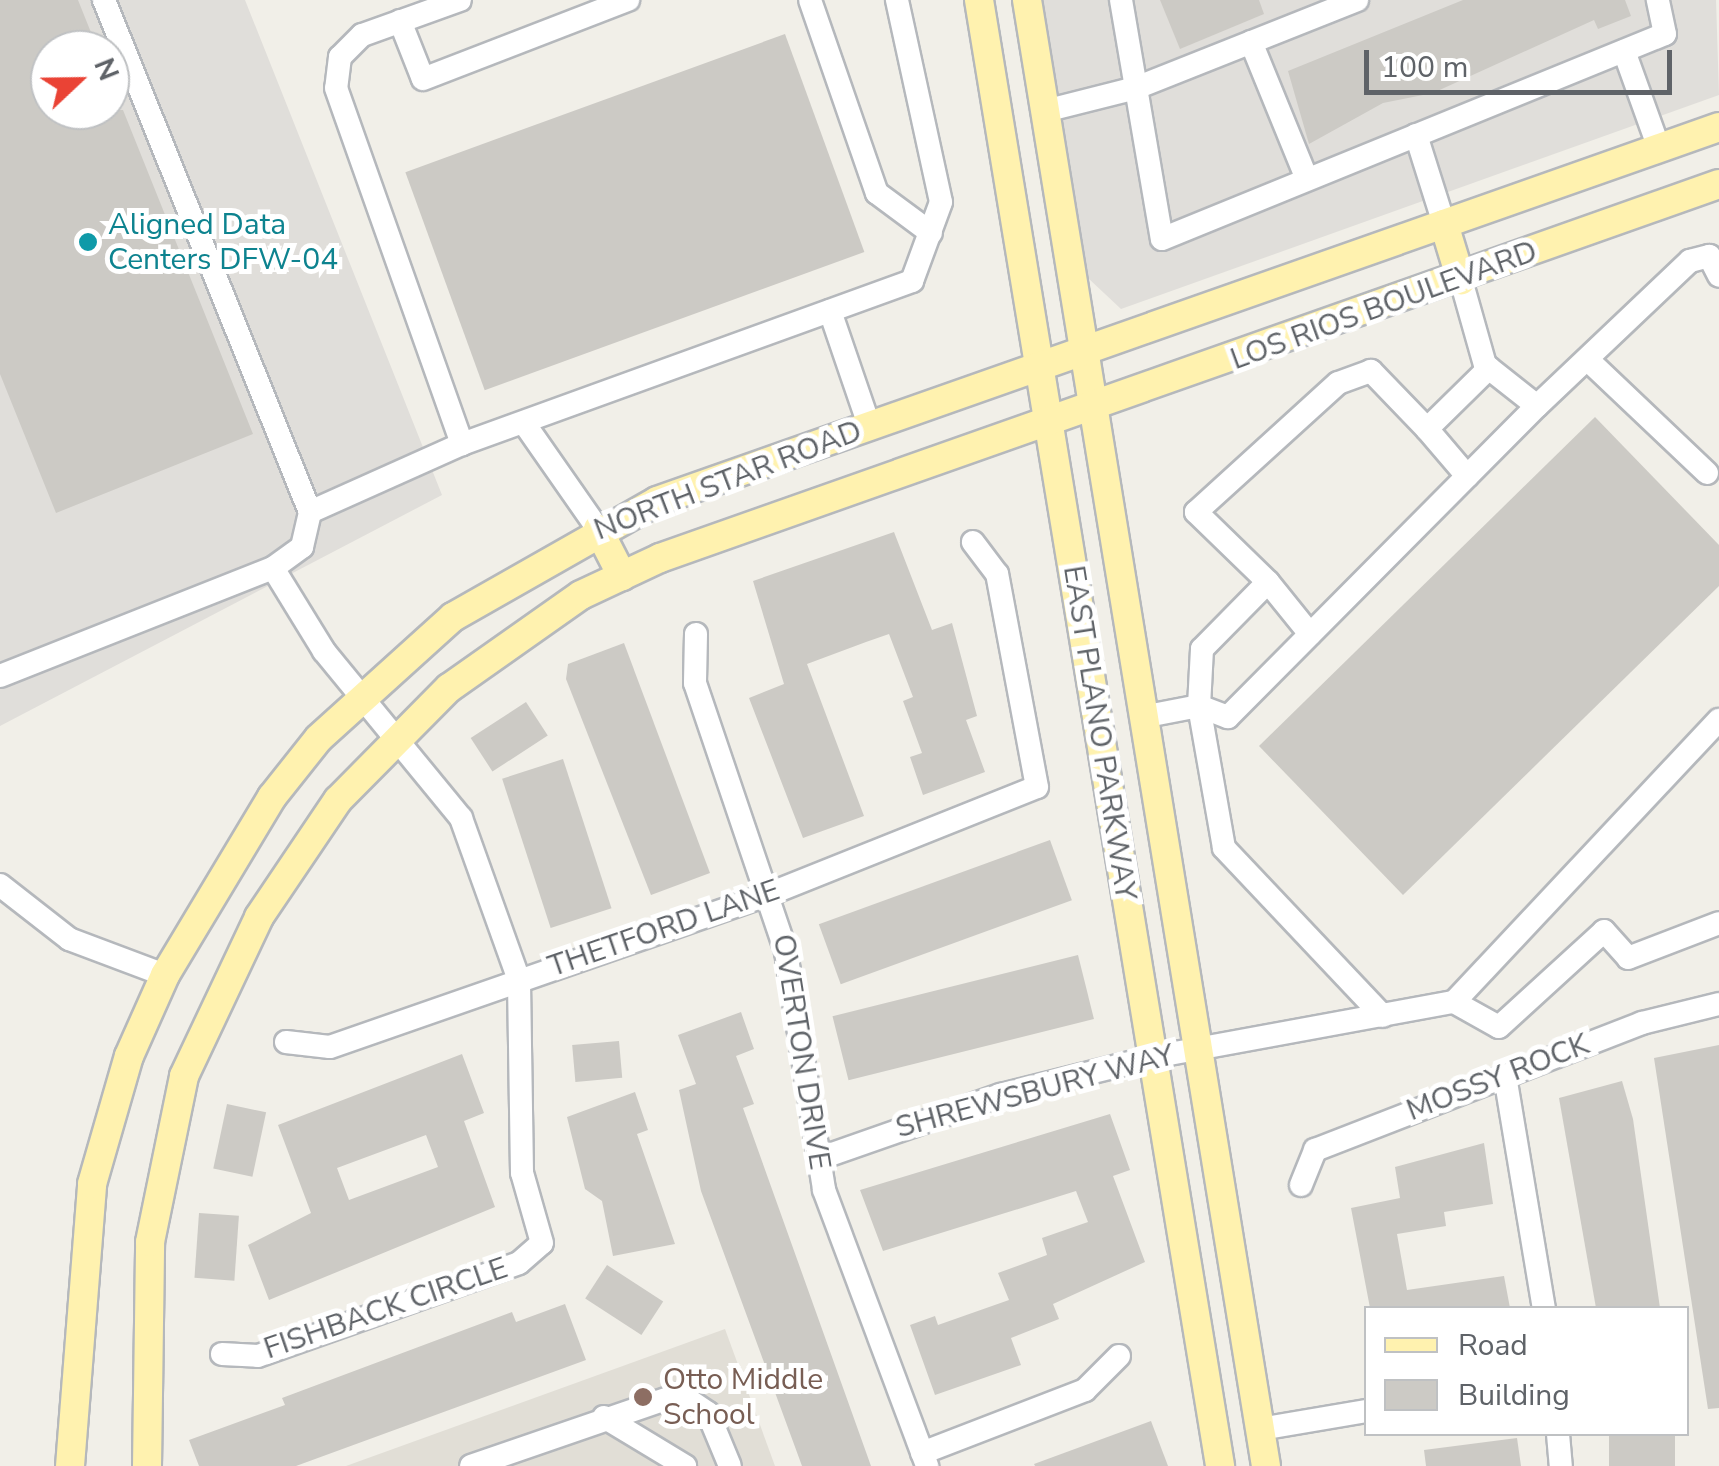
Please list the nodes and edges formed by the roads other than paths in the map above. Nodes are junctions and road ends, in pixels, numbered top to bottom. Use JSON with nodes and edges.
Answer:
{"nodes":[{"id":1,"x":104,"y":0,"type":"edge"},
{"id":2,"x":460,"y":0,"type":"edge"},
{"id":3,"x":628,"y":0,"type":"edge"},
{"id":4,"x":810,"y":0,"type":"edge"},
{"id":5,"x":898,"y":0,"type":"edge"},
{"id":6,"x":979,"y":0,"type":"edge"},
{"id":7,"x":1027,"y":0,"type":"edge"},
{"id":8,"x":1121,"y":0,"type":"edge"},
{"id":9,"x":1357,"y":0,"type":"edge"},
{"id":10,"x":1658,"y":0,"type":"edge"},
{"id":11,"x":1298,"y":11,"type":"edge"},
{"id":12,"x":400,"y":21,"type":"junction"},
{"id":13,"x":1252,"y":42,"type":"junction"},
{"id":14,"x":1624,"y":50,"type":"junction"},
{"id":15,"x":1136,"y":88,"type":"junction"},
{"id":16,"x":1045,"y":110,"type":"junction"},
{"id":17,"x":1719,"y":126,"type":"edge"},
{"id":18,"x":1416,"y":135,"type":"junction"},
{"id":19,"x":1659,"y":148,"type":"junction"},
{"id":20,"x":1307,"y":180,"type":"junction"},
{"id":21,"x":1719,"y":184,"type":"edge"},
{"id":22,"x":1444,"y":224,"type":"junction"},
{"id":23,"x":931,"y":233,"type":"junction"},
{"id":24,"x":1719,"y":276,"type":"edge"},
{"id":25,"x":1460,"y":280,"type":"junction"},
{"id":26,"x":830,"y":311,"type":"junction"},
{"id":27,"x":1084,"y":354,"type":"junction"},
{"id":28,"x":1588,"y":360,"type":"junction"},
{"id":29,"x":1488,"y":368,"type":"junction"},
{"id":30,"x":1039,"y":369,"type":"junction"},
{"id":31,"x":1537,"y":406,"type":"junction"},
{"id":32,"x":1091,"y":410,"type":"junction"},
{"id":33,"x":524,"y":423,"type":"junction"},
{"id":34,"x":1048,"y":423,"type":"junction"},
{"id":35,"x":870,"y":428,"type":"junction"},
{"id":36,"x":1428,"y":430,"type":"junction"},
{"id":37,"x":462,"y":444,"type":"junction"},
{"id":38,"x":1715,"y":474,"type":"edge"},
{"id":39,"x":1467,"y":476,"type":"junction"},
{"id":40,"x":310,"y":512,"type":"junction"},
{"id":41,"x":598,"y":529,"type":"junction"},
{"id":42,"x":973,"y":542,"type":"dead end"},
{"id":43,"x":273,"y":568,"type":"junction"},
{"id":44,"x":622,"y":576,"type":"junction"},
{"id":45,"x":1268,"y":582,"type":"junction"},
{"id":46,"x":696,"y":634,"type":"dead end"},
{"id":47,"x":1310,"y":634,"type":"junction"},
{"id":48,"x":0,"y":676,"type":"edge"},
{"id":49,"x":361,"y":698,"type":"junction"},
{"id":50,"x":1199,"y":706,"type":"junction"},
{"id":51,"x":1142,"y":718,"type":"junction"},
{"id":52,"x":1719,"y":720,"type":"edge"},
{"id":53,"x":1098,"y":724,"type":"junction"},
{"id":54,"x":400,"y":734,"type":"junction"},
{"id":55,"x":0,"y":885,"type":"edge"},
{"id":56,"x":772,"y":892,"type":"junction"},
{"id":57,"x":1719,"y":923,"type":"edge"},
{"id":58,"x":164,"y":975,"type":"junction"},
{"id":59,"x":519,"y":980,"type":"junction"},
{"id":60,"x":1454,"y":1002,"type":"junction"},
{"id":61,"x":1719,"y":1004,"type":"edge"},
{"id":62,"x":1383,"y":1016,"type":"junction"},
{"id":63,"x":286,"y":1042,"type":"dead end"},
{"id":64,"x":1198,"y":1050,"type":"junction"},
{"id":65,"x":1153,"y":1058,"type":"junction"},
{"id":66,"x":1505,"y":1076,"type":"junction"},
{"id":67,"x":818,"y":1159,"type":"junction"},
{"id":68,"x":1301,"y":1184,"type":"dead end"},
{"id":69,"x":1544,"y":1306,"type":"edge"},
{"id":70,"x":222,"y":1354,"type":"dead end"},
{"id":71,"x":1119,"y":1356,"type":"dead end"},
{"id":72,"x":1364,"y":1411,"type":"edge"},
{"id":73,"x":604,"y":1417,"type":"junction"},
{"id":74,"x":1260,"y":1429,"type":"junction"},
{"id":75,"x":1558,"y":1436,"type":"edge"},
{"id":76,"x":925,"y":1459,"type":"edge"},
{"id":77,"x":70,"y":1466,"type":"edge"},
{"id":78,"x":148,"y":1466,"type":"edge"},
{"id":79,"x":471,"y":1466,"type":"edge"},
{"id":80,"x":685,"y":1466,"type":"edge"},
{"id":81,"x":730,"y":1466,"type":"edge"},
{"id":82,"x":1220,"y":1466,"type":"edge"},
{"id":83,"x":1266,"y":1466,"type":"edge"},
{"id":84,"x":1560,"y":1466,"type":"edge"}],
"edges":[{"from":1,"to":40,"type":"street"},
{"from":2,"to":12,"type":"street"},
{"from":3,"to":12,"type":"street"},
{"from":4,"to":23,"type":"street"},
{"from":5,"to":23,"type":"street"},
{"from":6,"to":30,"type":"main road","name":"EAST PLANO PARKWAY"},
{"from":7,"to":16,"type":"main road","name":"EAST PLANO PARKWAY"},
{"from":8,"to":15,"type":"street"},
{"from":9,"to":11,"type":"street"},
{"from":10,"to":14,"type":"street"},
{"from":11,"to":13,"type":"street"},
{"from":12,"to":37,"type":"street"},
{"from":13,"to":15,"type":"street"},
{"from":13,"to":20,"type":"street"},
{"from":14,"to":18,"type":"street"},
{"from":14,"to":19,"type":"street"},
{"from":15,"to":16,"type":"street"},
{"from":15,"to":20,"type":"street"},
{"from":16,"to":27,"type":"main road","name":"EAST PLANO PARKWAY"},
{"from":17,"to":19,"type":"main road","name":"LOS RIOS BOULEVARD"},
{"from":18,"to":20,"type":"street"},
{"from":18,"to":22,"type":"street"},
{"from":19,"to":22,"type":"main road","name":"LOS RIOS BOULEVARD"},
{"from":21,"to":25,"type":"main road","name":"LOS RIOS BOULEVARD"},
{"from":22,"to":25,"type":"main road"},
{"from":22,"to":27,"type":"main road","name":"LOS RIOS BOULEVARD"},
{"from":23,"to":26,"type":"street"},
{"from":24,"to":28,"type":"street"},
{"from":25,"to":29,"type":"street"},
{"from":25,"to":32,"type":"main road","name":"LOS RIOS BOULEVARD"},
{"from":26,"to":33,"type":"street"},
{"from":26,"to":35,"type":"street"},
{"from":27,"to":30,"type":"main road","name":"NORTH STAR ROAD"},
{"from":27,"to":32,"type":"main road","name":"EAST PLANO PARKWAY"},
{"from":28,"to":31,"type":"street"},
{"from":28,"to":38,"type":"street"},
{"from":29,"to":31,"type":"street"},
{"from":29,"to":36,"type":"street"},
{"from":30,"to":34,"type":"main road","name":"EAST PLANO PARKWAY"},
{"from":30,"to":35,"type":"main road","name":"NORTH STAR ROAD"},
{"from":31,"to":39,"type":"street"},
{"from":32,"to":34,"type":"main road","name":"LOS RIOS BOULEVARD"},
{"from":32,"to":51,"type":"main road","name":"EAST PLANO PARKWAY"},
{"from":33,"to":37,"type":"street"},
{"from":33,"to":41,"type":"street"},
{"from":34,"to":44,"type":"main road","name":"NORTH STAR ROAD"},
{"from":34,"to":53,"type":"main road","name":"EAST PLANO PARKWAY"},
{"from":35,"to":41,"type":"main road","name":"NORTH STAR ROAD"},
{"from":36,"to":39,"type":"street"},
{"from":36,"to":45,"type":"street"},
{"from":37,"to":40,"type":"street"},
{"from":39,"to":47,"type":"street"},
{"from":40,"to":43,"type":"street"},
{"from":41,"to":44,"type":"main road"},
{"from":41,"to":49,"type":"main road","name":"NORTH STAR ROAD"},
{"from":42,"to":56,"type":"street","name":"THETFORD LANE"},
{"from":43,"to":48,"type":"street"},
{"from":43,"to":49,"type":"street"},
{"from":44,"to":54,"type":"main road","name":"NORTH STAR ROAD"},
{"from":45,"to":47,"type":"street"},
{"from":45,"to":50,"type":"street"},
{"from":46,"to":56,"type":"street","name":"OVERTON DRIVE"},
{"from":47,"to":50,"type":"street"},
{"from":49,"to":54,"type":"street"},
{"from":49,"to":58,"type":"main road","name":"NORTH STAR ROAD"},
{"from":50,"to":51,"type":"street"},
{"from":50,"to":62,"type":"street"},
{"from":51,"to":53,"type":"main road"},
{"from":51,"to":64,"type":"main road","name":"EAST PLANO PARKWAY"},
{"from":52,"to":60,"type":"street"},
{"from":53,"to":65,"type":"main road","name":"EAST PLANO PARKWAY"},
{"from":54,"to":59,"type":"street"},
{"from":54,"to":78,"type":"main road","name":"NORTH STAR ROAD"},
{"from":55,"to":58,"type":"street"},
{"from":56,"to":59,"type":"street","name":"THETFORD LANE"},
{"from":56,"to":67,"type":"street","name":"OVERTON DRIVE"},
{"from":57,"to":60,"type":"street"},
{"from":58,"to":77,"type":"main road","name":"NORTH STAR ROAD"},
{"from":59,"to":63,"type":"street","name":"THETFORD LANE"},
{"from":59,"to":70,"type":"street","name":"FISHBACK CIRCLE"},
{"from":60,"to":62,"type":"street","name":"SHREWSBURY WAY"},
{"from":61,"to":66,"type":"street","name":"MOSSY ROCK"},
{"from":62,"to":64,"type":"street","name":"SHREWSBURY WAY"},
{"from":64,"to":65,"type":"street","name":"SHREWSBURY WAY"},
{"from":64,"to":74,"type":"main road","name":"EAST PLANO PARKWAY"},
{"from":65,"to":67,"type":"street","name":"SHREWSBURY WAY"},
{"from":65,"to":82,"type":"main road","name":"EAST PLANO PARKWAY"},
{"from":66,"to":68,"type":"street","name":"MOSSY ROCK"},
{"from":66,"to":69,"type":"street"},
{"from":67,"to":76,"type":"street","name":"OVERTON DRIVE"},
{"from":71,"to":76,"type":"street"},
{"from":72,"to":74,"type":"street"},
{"from":73,"to":79,"type":"street"},
{"from":73,"to":80,"type":"street"},
{"from":73,"to":81,"type":"street"},
{"from":74,"to":83,"type":"main road","name":"EAST PLANO PARKWAY"},
{"from":75,"to":84,"type":"street"}]}
